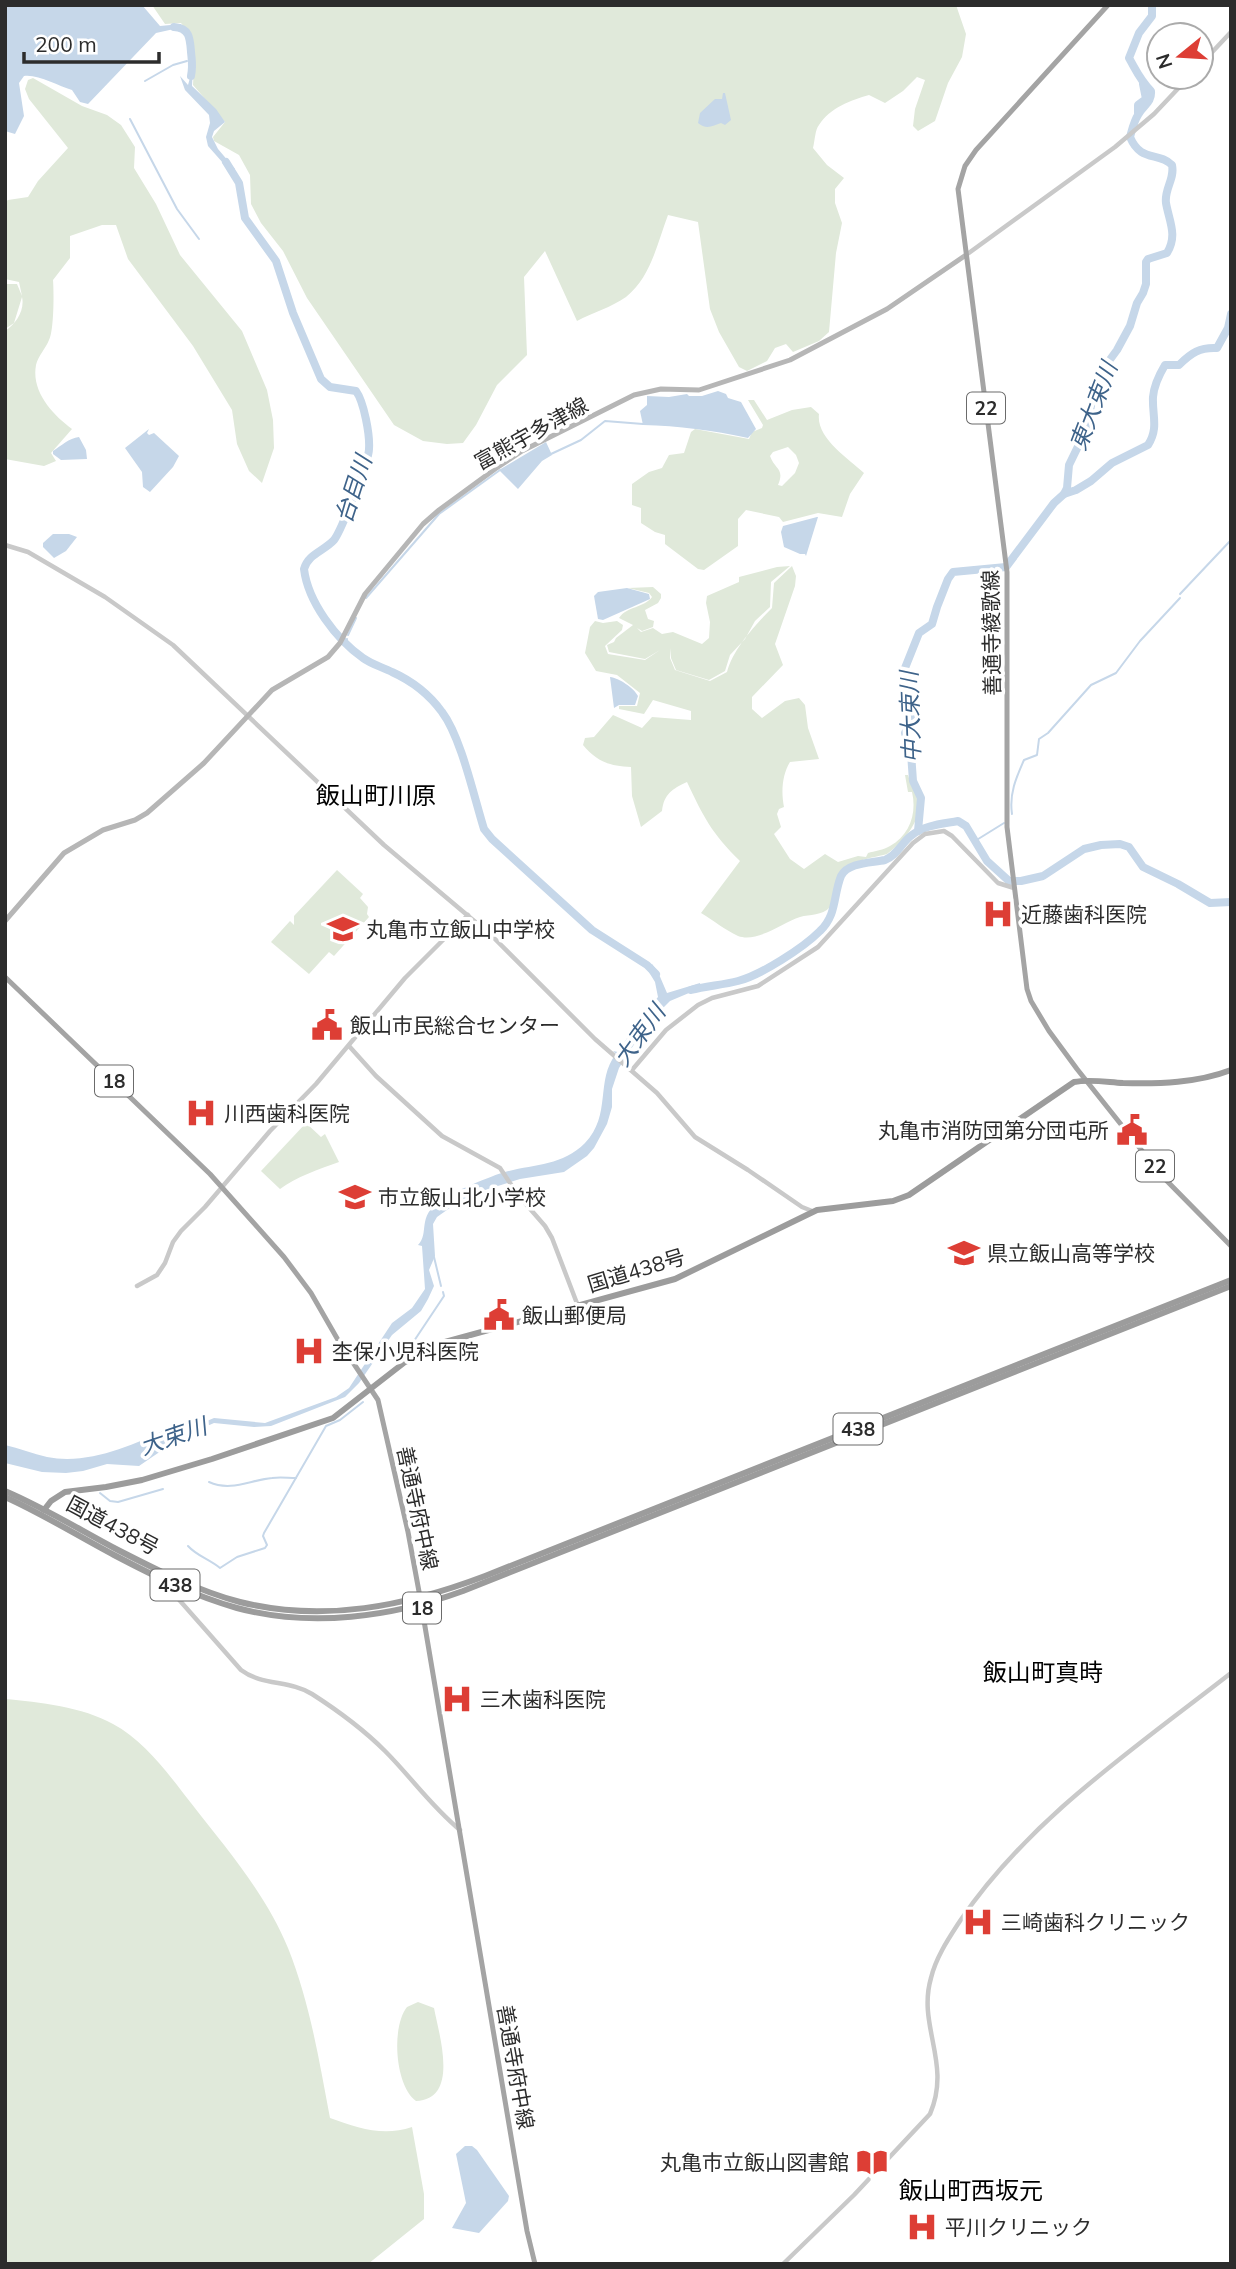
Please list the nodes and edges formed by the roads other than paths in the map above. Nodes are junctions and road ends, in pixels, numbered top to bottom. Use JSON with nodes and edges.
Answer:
{"nodes":[{"id":1,"x":1108,"y":5,"type":"edge"},
{"id":2,"x":1231,"y":32,"type":"edge"},
{"id":3,"x":1215,"y":49,"type":"edge"},
{"id":4,"x":1175,"y":91,"type":"edge"},
{"id":5,"x":967,"y":255,"type":"junction"},
{"id":6,"x":5,"y":545,"type":"edge"},
{"id":7,"x":247,"y":717,"type":"junction"},
{"id":8,"x":1014,"y":887,"type":"junction"},
{"id":9,"x":468,"y":915,"type":"junction"},
{"id":10,"x":5,"y":921,"type":"edge"},
{"id":11,"x":5,"y":977,"type":"edge"},
{"id":12,"x":349,"y":1046,"type":"junction"},
{"id":13,"x":632,"y":1070,"type":"junction"},
{"id":14,"x":1231,"y":1070,"type":"edge"},
{"id":15,"x":1087,"y":1080,"type":"junction"},
{"id":16,"x":222,"y":1186,"type":"junction"},
{"id":17,"x":813,"y":1212,"type":"junction"},
{"id":18,"x":1231,"y":1246,"type":"edge"},
{"id":19,"x":1231,"y":1280,"type":"edge"},
{"id":20,"x":137,"y":1286,"type":"dead end"},
{"id":21,"x":1231,"y":1286,"type":"edge"},
{"id":22,"x":578,"y":1306,"type":"junction"},
{"id":23,"x":372,"y":1389,"type":"junction"},
{"id":24,"x":5,"y":1491,"type":"edge"},
{"id":25,"x":5,"y":1497,"type":"edge"},
{"id":26,"x":43,"y":1511,"type":"junction"},
{"id":27,"x":176,"y":1582,"type":"junction"},
{"id":28,"x":421,"y":1601,"type":"junction"},
{"id":29,"x":1231,"y":1673,"type":"edge"},
{"id":30,"x":460,"y":1830,"type":"junction"},
{"id":31,"x":534,"y":2264,"type":"edge"},
{"id":32,"x":783,"y":2264,"type":"edge"}],
"edges":[{"from":1,"to":5,"type":"main road","name":"善通寺綾歌線","number":"22"},
{"from":2,"to":3,"type":"street"},
{"from":4,"to":5,"type":"street"},
{"from":5,"to":7,"type":"main road","name":"富熊宇多津線"},
{"from":5,"to":8,"type":"main road","name":"善通寺綾歌線","number":"22"},
{"from":6,"to":7,"type":"street"},
{"from":7,"to":9,"type":"street"},
{"from":7,"to":10,"type":"main road","name":"富熊宇多津線"},
{"from":8,"to":13,"type":"street"},
{"from":8,"to":15,"type":"main road","name":"善通寺綾歌線","number":"22"},
{"from":9,"to":12,"type":"street"},
{"from":9,"to":13,"type":"street"},
{"from":11,"to":16,"type":"main road","name":"善通寺府中線","number":"18"},
{"from":12,"to":16,"type":"street"},
{"from":12,"to":22,"type":"street"},
{"from":13,"to":17,"type":"street"},
{"from":14,"to":15,"type":"highway","name":"国道438号"},
{"from":15,"to":17,"type":"highway","name":"国道438号"},
{"from":15,"to":18,"type":"main road","name":"善通寺綾歌線","number":"22"},
{"from":16,"to":20,"type":"street"},
{"from":16,"to":23,"type":"main road","name":"善通寺府中線","number":"18"},
{"from":17,"to":22,"type":"highway","name":"国道438号"},
{"from":19,"to":28,"type":"highway","name":"国道438号","number":"438"},
{"from":21,"to":28,"type":"highway","name":"国道438号","number":"438"},
{"from":22,"to":23,"type":"highway","name":"国道438号"},
{"from":23,"to":26,"type":"highway","name":"国道438号"},
{"from":23,"to":28,"type":"main road","name":"善通寺府中線","number":"18"},
{"from":24,"to":26,"type":"highway","name":"国道438号","number":"438"},
{"from":25,"to":26,"type":"highway","name":"国道438号","number":"438"},
{"from":26,"to":27,"type":"highway","name":"国道438号","number":"438"},
{"from":27,"to":28,"type":"highway","name":"国道438号","number":"438"},
{"from":27,"to":30,"type":"street"},
{"from":28,"to":30,"type":"main road","name":"善通寺府中線","number":"18"},
{"from":29,"to":32,"type":"street"},
{"from":30,"to":31,"type":"main road","name":"善通寺府中線","number":"18"}]}
